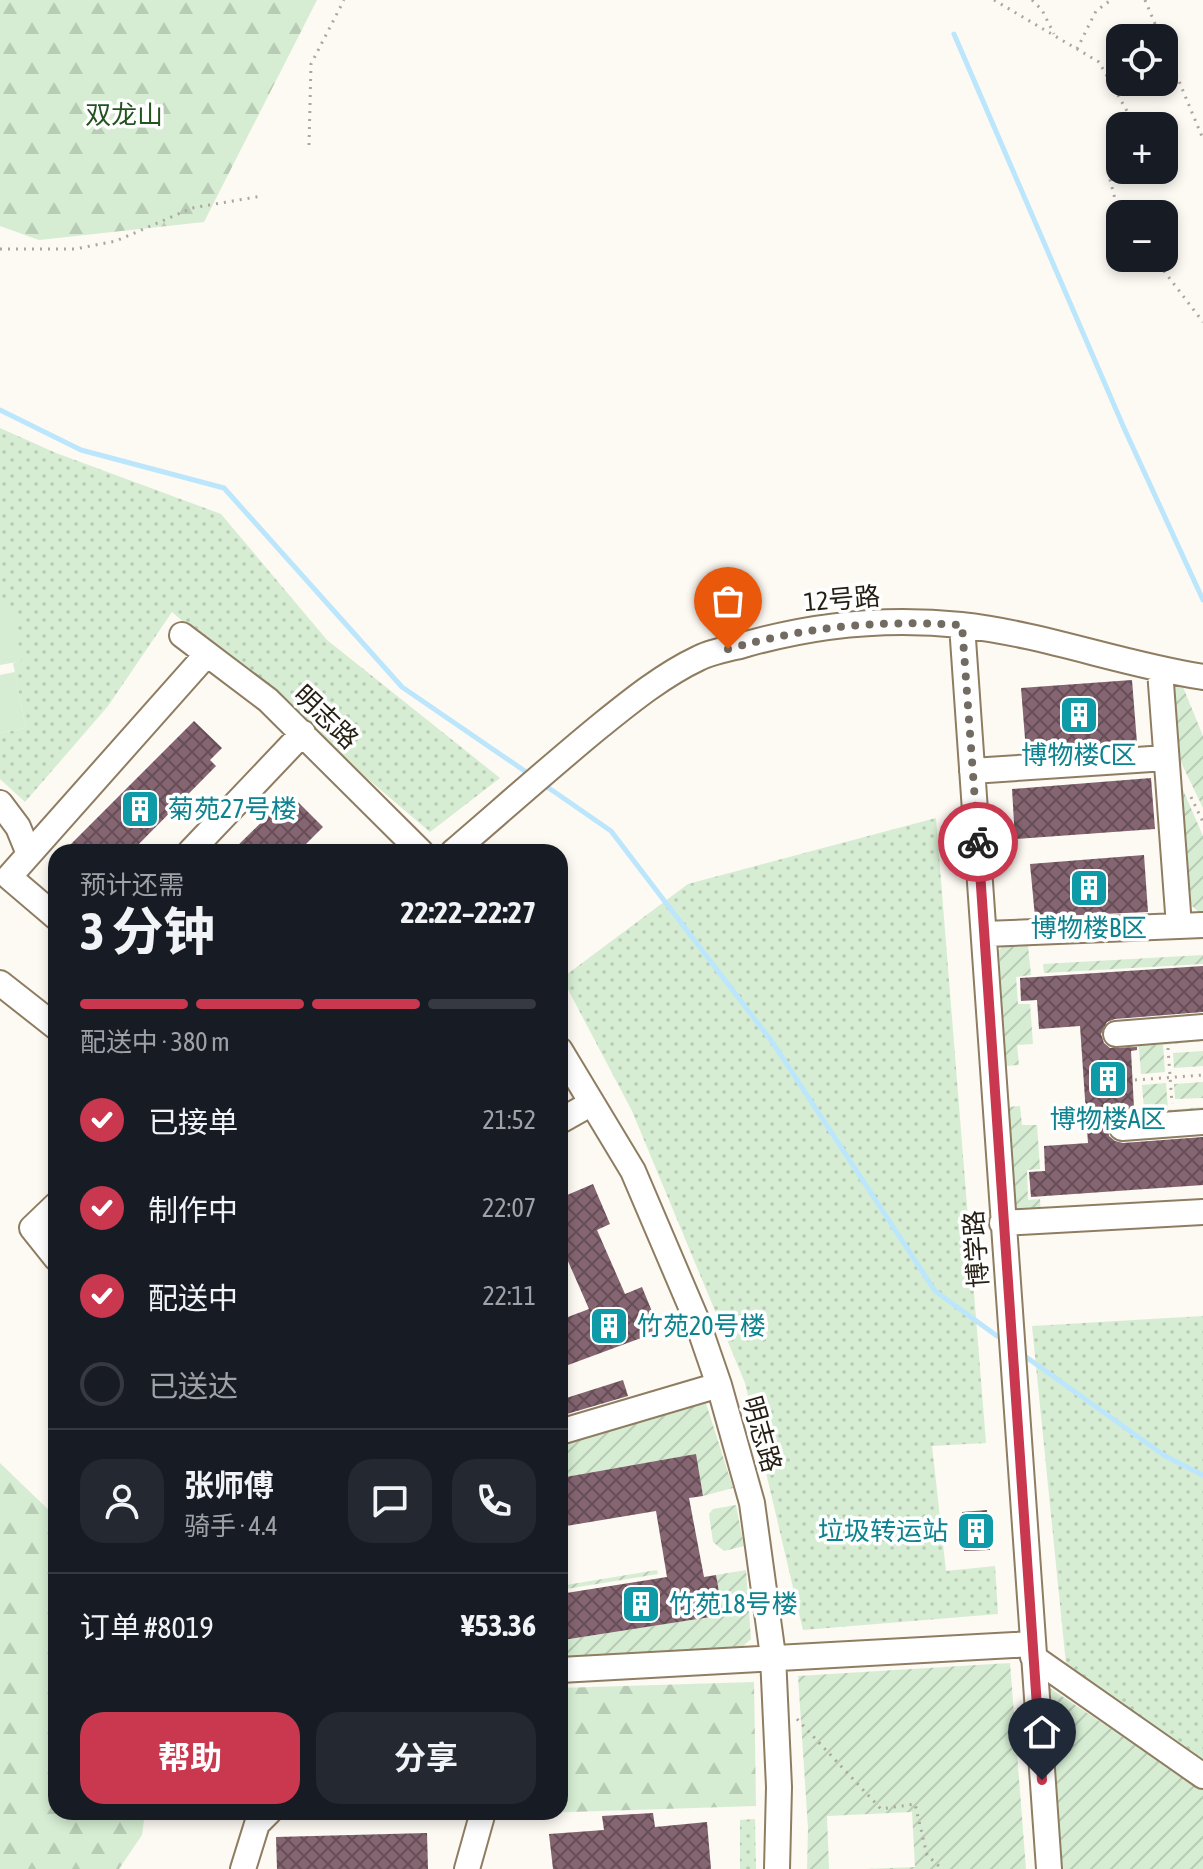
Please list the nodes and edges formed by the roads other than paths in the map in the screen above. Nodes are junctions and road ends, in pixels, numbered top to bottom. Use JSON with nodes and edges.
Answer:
{"nodes":[{"id":1,"x":962,"y":625,"type":"junction"},
{"id":2,"x":182,"y":635,"type":"dead end"},
{"id":3,"x":207,"y":654,"type":"junction"},
{"id":4,"x":1160,"y":670,"type":"junction"},
{"id":5,"x":1203,"y":677,"type":"edge"},
{"id":6,"x":303,"y":733,"type":"junction"},
{"id":7,"x":1166,"y":758,"type":"junction"},
{"id":8,"x":972,"y":771,"type":"junction"},
{"id":9,"x":0,"y":803,"type":"edge"},
{"id":10,"x":198,"y":844,"type":"edge"},
{"id":11,"x":413,"y":844,"type":"edge"},
{"id":12,"x":462,"y":844,"type":"edge"},
{"id":13,"x":29,"y":854,"type":"junction"},
{"id":14,"x":48,"y":910,"type":"edge"},
{"id":15,"x":1191,"y":926,"type":"edge"},
{"id":16,"x":985,"y":934,"type":"junction"},
{"id":17,"x":0,"y":983,"type":"edge"},
{"id":18,"x":48,"y":1021,"type":"edge"},
{"id":19,"x":1203,"y":1027,"type":"edge"},
{"id":20,"x":1116,"y":1034,"type":"dead end"},
{"id":21,"x":568,"y":1063,"type":"edge"},
{"id":22,"x":592,"y":1103,"type":"junction"},
{"id":23,"x":568,"y":1116,"type":"edge"},
{"id":24,"x":1203,"y":1122,"type":"edge"},
{"id":25,"x":1122,"y":1128,"type":"dead end"},
{"id":26,"x":1203,"y":1212,"type":"edge"},
{"id":27,"x":48,"y":1213,"type":"edge"},
{"id":28,"x":1002,"y":1223,"type":"junction"},
{"id":29,"x":48,"y":1248,"type":"edge"},
{"id":30,"x":719,"y":1385,"type":"junction"},
{"id":31,"x":568,"y":1430,"type":"edge"},
{"id":32,"x":1033,"y":1650,"type":"junction"},
{"id":33,"x":773,"y":1656,"type":"junction"},
{"id":34,"x":568,"y":1669,"type":"edge"},
{"id":35,"x":1203,"y":1776,"type":"edge"},
{"id":36,"x":261,"y":1820,"type":"edge"},
{"id":37,"x":481,"y":1820,"type":"edge"},
{"id":38,"x":243,"y":1869,"type":"edge"},
{"id":39,"x":467,"y":1869,"type":"edge"},
{"id":40,"x":777,"y":1869,"type":"edge"},
{"id":41,"x":1049,"y":1869,"type":"edge"}],
"edges":[{"from":1,"to":4,"type":"street","name":"12号路"},
{"from":1,"to":8,"type":"street","name":"博学路"},
{"from":1,"to":12,"type":"street","name":"12号路"},
{"from":2,"to":3,"type":"street","name":"明志路"},
{"from":3,"to":6,"type":"street","name":"明志路"},
{"from":3,"to":13,"type":"street"},
{"from":4,"to":5,"type":"street","name":"12号路"},
{"from":4,"to":7,"type":"street"},
{"from":6,"to":10,"type":"street"},
{"from":6,"to":11,"type":"street","name":"明志路"},
{"from":7,"to":8,"type":"street"},
{"from":7,"to":15,"type":"street"},
{"from":8,"to":16,"type":"street","name":"博学路"},
{"from":9,"to":13,"type":"street"},
{"from":13,"to":14,"type":"street"},
{"from":15,"to":16,"type":"street"},
{"from":16,"to":28,"type":"street","name":"博学路"},
{"from":17,"to":18,"type":"street"},
{"from":19,"to":20,"type":"street"},
{"from":21,"to":22,"type":"street","name":"明志路"},
{"from":22,"to":23,"type":"street"},
{"from":22,"to":30,"type":"street","name":"明志路"},
{"from":24,"to":25,"type":"street"},
{"from":26,"to":28,"type":"street"},
{"from":27,"to":29,"type":"street"},
{"from":28,"to":32,"type":"street","name":"博学路"},
{"from":30,"to":31,"type":"street"},
{"from":30,"to":33,"type":"street","name":"明志路"},
{"from":32,"to":33,"type":"street"},
{"from":32,"to":35,"type":"street"},
{"from":32,"to":41,"type":"street","name":"博学路"},
{"from":33,"to":34,"type":"street"},
{"from":33,"to":40,"type":"street","name":"明志路"},
{"from":36,"to":38,"type":"street"},
{"from":37,"to":39,"type":"street"}]}
